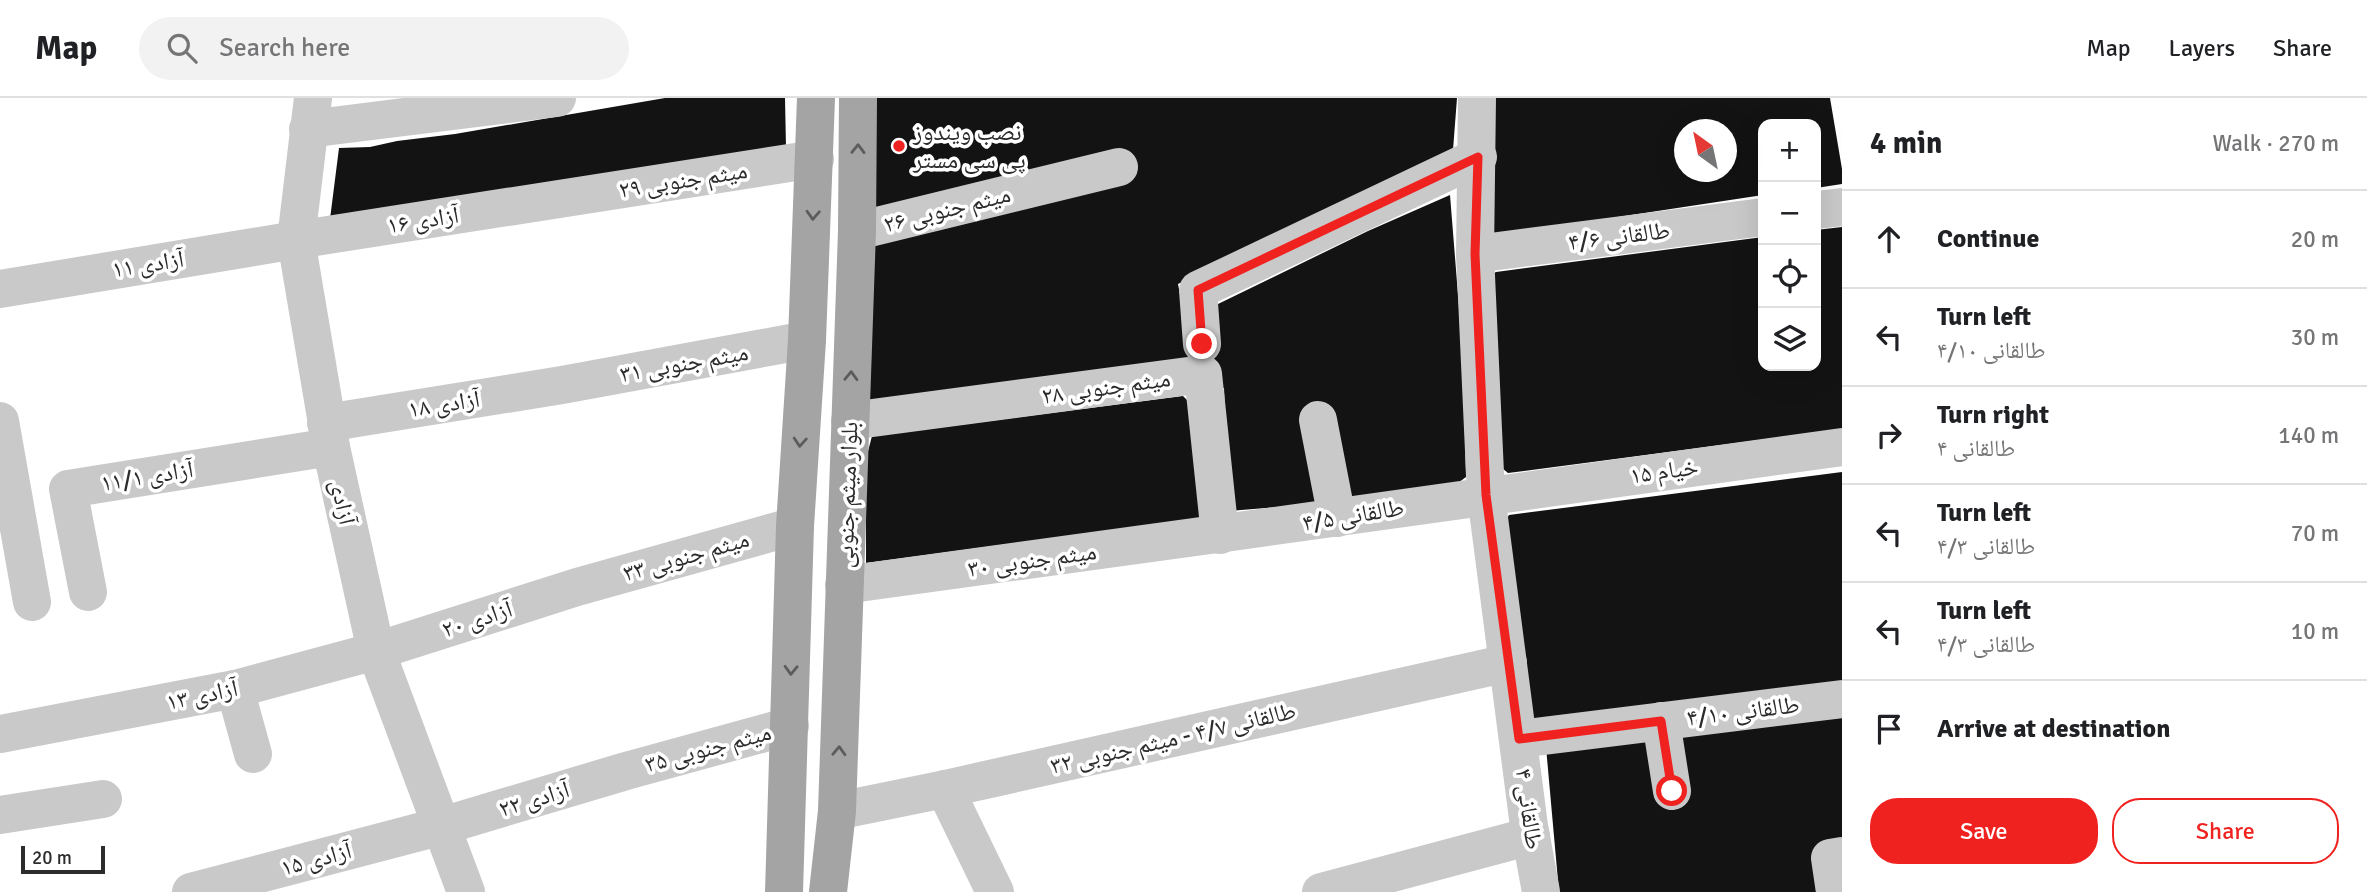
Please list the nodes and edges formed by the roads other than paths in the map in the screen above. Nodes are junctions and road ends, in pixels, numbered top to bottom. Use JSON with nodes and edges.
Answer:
{"nodes":[{"id":1,"x":557,"y":98,"type":"edge"},
{"id":2,"x":816,"y":98,"type":"edge"},
{"id":3,"x":858,"y":98,"type":"edge"},
{"id":4,"x":1477,"y":98,"type":"edge"},
{"id":5,"x":311,"y":113,"type":"edge"},
{"id":6,"x":1478,"y":157,"type":"junction"},
{"id":7,"x":815,"y":159,"type":"junction"},
{"id":8,"x":1119,"y":167,"type":"dead end"},
{"id":9,"x":551,"y":201,"type":"joint"},
{"id":10,"x":1842,"y":207,"type":"edge"},
{"id":11,"x":1821,"y":209,"type":"edge"},
{"id":12,"x":1758,"y":218,"type":"edge"},
{"id":13,"x":857,"y":231,"type":"junction"},
{"id":14,"x":296,"y":240,"type":"junction"},
{"id":15,"x":1475,"y":254,"type":"junction"},
{"id":16,"x":0,"y":289,"type":"edge"},
{"id":17,"x":807,"y":340,"type":"junction"},
{"id":18,"x":1202,"y":344,"type":"dead end"},
{"id":19,"x":562,"y":385,"type":"joint"},
{"id":20,"x":1318,"y":420,"type":"dead end"},
{"id":21,"x":0,"y":421,"type":"edge"},
{"id":22,"x":850,"y":421,"type":"junction"},
{"id":23,"x":328,"y":435,"type":"junction"},
{"id":24,"x":1842,"y":447,"type":"edge"},
{"id":25,"x":1486,"y":495,"type":"junction"},
{"id":26,"x":1337,"y":517,"type":"junction"},
{"id":27,"x":794,"y":526,"type":"junction"},
{"id":28,"x":1220,"y":535,"type":"junction"},
{"id":29,"x":844,"y":586,"type":"junction"},
{"id":30,"x":578,"y":587,"type":"joint"},
{"id":31,"x":88,"y":592,"type":"dead end"},
{"id":32,"x":32,"y":602,"type":"dead end"},
{"id":33,"x":376,"y":651,"type":"junction"},
{"id":34,"x":1508,"y":663,"type":"junction"},
{"id":35,"x":235,"y":689,"type":"junction"},
{"id":36,"x":1842,"y":699,"type":"edge"},
{"id":37,"x":1661,"y":721,"type":"junction"},
{"id":38,"x":790,"y":726,"type":"junction"},
{"id":39,"x":13,"y":732,"type":"edge"},
{"id":40,"x":1519,"y":739,"type":"junction"},
{"id":41,"x":253,"y":754,"type":"dead end"},
{"id":42,"x":626,"y":771,"type":"joint"},
{"id":43,"x":945,"y":789,"type":"junction"},
{"id":44,"x":1672,"y":791,"type":"dead end"},
{"id":45,"x":103,"y":799,"type":"dead end"},
{"id":46,"x":837,"y":811,"type":"junction"},
{"id":47,"x":0,"y":815,"type":"edge"},
{"id":48,"x":442,"y":827,"type":"junction"},
{"id":49,"x":1531,"y":836,"type":"junction"},
{"id":50,"x":1842,"y":856,"type":"edge"},
{"id":51,"x":191,"y":892,"type":"edge"},
{"id":52,"x":466,"y":892,"type":"edge"},
{"id":53,"x":784,"y":892,"type":"edge"},
{"id":54,"x":828,"y":892,"type":"edge"},
{"id":55,"x":995,"y":892,"type":"edge"},
{"id":56,"x":1321,"y":892,"type":"edge"},
{"id":57,"x":1541,"y":892,"type":"edge"},
{"id":58,"x":1835,"y":892,"type":"edge"}],
"edges":[{"from":1,"to":5,"type":"street"},
{"from":2,"to":7,"type":"main road","name":"بلوار میثم جنوبی"},
{"from":13,"to":3,"type":"main road","name":"بلوار میثم جنوبی","one_way":true},
{"from":4,"to":6,"type":"street","name":"طالقانی ۴"},
{"from":5,"to":14,"type":"street","name":"آزادی"},
{"from":6,"to":15,"type":"street","name":"طالقانی ۴"},
{"from":6,"to":18,"type":"street"},
{"from":7,"to":9,"type":"street","name":"میثم جنوبی ۲۹"},
{"from":7,"to":17,"type":"main road","name":"بلوار میثم جنوبی","one_way":true},
{"from":8,"to":13,"type":"street","name":"میثم جنوبی ۲۶"},
{"from":9,"to":14,"type":"street","name":"آزادی ۱۶"},
{"from":10,"to":11,"type":"street"},
{"from":12,"to":15,"type":"street","name":"طالقانی ۴/۶"},
{"from":22,"to":13,"type":"main road","name":"بلوار میثم جنوبی","one_way":true},
{"from":14,"to":16,"type":"street","name":"آزادی ۱۱"},
{"from":14,"to":23,"type":"street","name":"آزادی"},
{"from":15,"to":25,"type":"street","name":"طالقانی ۴"},
{"from":17,"to":19,"type":"street","name":"میثم جنوبی ۳۱"},
{"from":17,"to":27,"type":"main road","name":"بلوار میثم جنوبی","one_way":true},
{"from":19,"to":23,"type":"street","name":"آزادی ۱۸"},
{"from":20,"to":26,"type":"street"},
{"from":21,"to":32,"type":"street"},
{"from":22,"to":28,"type":"street","name":"میثم جنوبی ۲۸"},
{"from":22,"to":29,"type":"main road","name":"بلوار میثم جنوبی"},
{"from":23,"to":31,"type":"street","name":"آزادی ۱۱/۱"},
{"from":23,"to":33,"type":"street","name":"آزادی"},
{"from":24,"to":25,"type":"street","name":"خیام ۱۵"},
{"from":25,"to":26,"type":"street","name":"طالقانی ۴/۵"},
{"from":25,"to":34,"type":"street","name":"طالقانی ۴"},
{"from":26,"to":28,"type":"street","name":"طالقانی ۴/۵"},
{"from":27,"to":30,"type":"street","name":"میثم جنوبی ۳۳"},
{"from":27,"to":38,"type":"main road","name":"بلوار میثم جنوبی","one_way":true},
{"from":28,"to":29,"type":"street","name":"میثم جنوبی ۳۰"},
{"from":46,"to":29,"type":"main road","name":"بلوار میثم جنوبی","one_way":true},
{"from":30,"to":33,"type":"street","name":"آزادی ۲۰"},
{"from":33,"to":35,"type":"street","name":"آزادی ۱۳"},
{"from":33,"to":48,"type":"street","name":"آزادی"},
{"from":34,"to":40,"type":"street","name":"طالقانی ۴"},
{"from":34,"to":43,"type":"street","name":"طالقانی ۴/۷ - میثم جنوبی ۳۲"},
{"from":35,"to":39,"type":"street","name":"آزادی ۱۳"},
{"from":35,"to":41,"type":"street"},
{"from":36,"to":37,"type":"street","name":"طالقانی ۴/۱۰"},
{"from":37,"to":40,"type":"street","name":"طالقانی ۴/۱۰"},
{"from":37,"to":44,"type":"street"},
{"from":38,"to":42,"type":"street","name":"میثم جنوبی ۳۵"},
{"from":38,"to":53,"type":"main road","name":"بلوار میثم جنوبی"},
{"from":40,"to":49,"type":"street","name":"طالقانی ۴"},
{"from":42,"to":48,"type":"street","name":"آزادی ۲۲"},
{"from":43,"to":46,"type":"street","name":"طالقانی ۴/۷ - میثم جنوبی ۳۲"},
{"from":43,"to":55,"type":"street"},
{"from":45,"to":47,"type":"street"},
{"from":46,"to":54,"type":"main road","name":"بلوار میثم جنوبی"},
{"from":48,"to":51,"type":"street","name":"آزادی ۱۵"},
{"from":48,"to":52,"type":"street","name":"آزادی"},
{"from":49,"to":56,"type":"street"},
{"from":49,"to":57,"type":"street","name":"طالقانی ۴"},
{"from":50,"to":58,"type":"street"}]}
